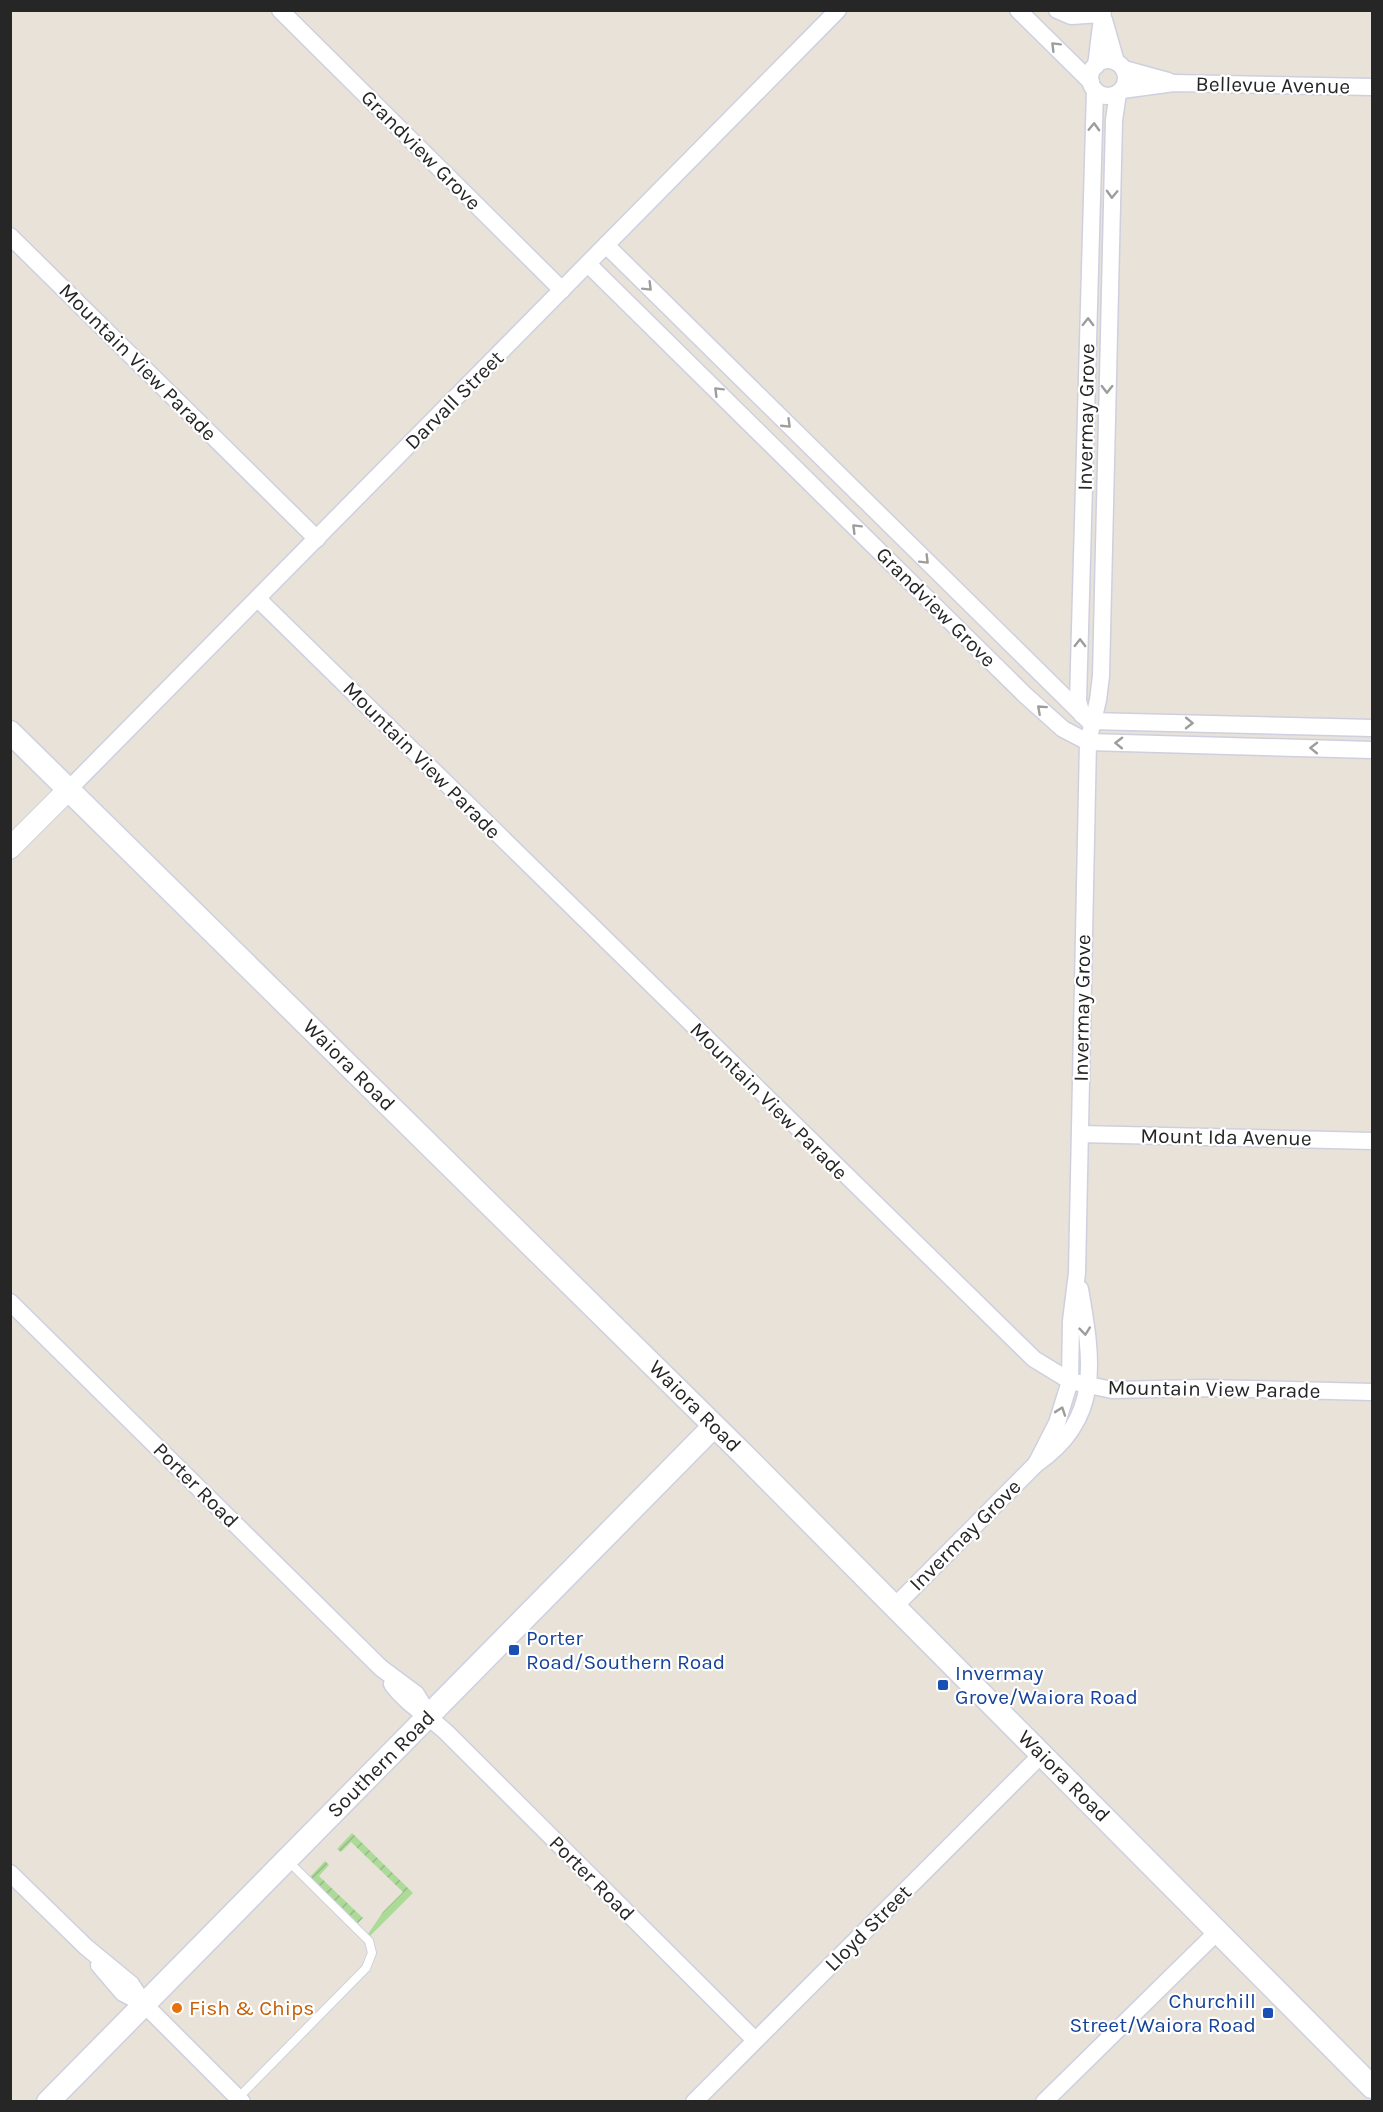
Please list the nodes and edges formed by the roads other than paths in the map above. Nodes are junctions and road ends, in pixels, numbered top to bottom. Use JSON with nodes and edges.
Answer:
{"nodes":[{"id":1,"x":280,"y":10,"type":"edge"},
{"id":2,"x":838,"y":10,"type":"edge"},
{"id":3,"x":1018,"y":10,"type":"edge"},
{"id":4,"x":1057,"y":10,"type":"edge"},
{"id":5,"x":1102,"y":12,"type":"edge"},
{"id":6,"x":1120,"y":66,"type":"junction"},
{"id":7,"x":1094,"y":79,"type":"junction"},
{"id":8,"x":1174,"y":83,"type":"junction"},
{"id":9,"x":1372,"y":87,"type":"edge"},
{"id":10,"x":1120,"y":92,"type":"junction"},
{"id":11,"x":10,"y":236,"type":"edge"},
{"id":12,"x":606,"y":245,"type":"junction"},
{"id":13,"x":588,"y":264,"type":"junction"},
{"id":14,"x":562,"y":290,"type":"junction"},
{"id":15,"x":317,"y":539,"type":"junction"},
{"id":16,"x":258,"y":599,"type":"junction"},
{"id":17,"x":1087,"y":718,"type":"junction"},
{"id":18,"x":1372,"y":728,"type":"edge"},
{"id":19,"x":10,"y":732,"type":"edge"},
{"id":20,"x":1088,"y":742,"type":"junction"},
{"id":21,"x":1372,"y":750,"type":"edge"},
{"id":22,"x":69,"y":789,"type":"junction"},
{"id":23,"x":10,"y":848,"type":"edge"},
{"id":24,"x":1080,"y":1134,"type":"junction"},
{"id":25,"x":1372,"y":1141,"type":"edge"},
{"id":26,"x":1077,"y":1274,"type":"junction"},
{"id":27,"x":10,"y":1302,"type":"edge"},
{"id":28,"x":1070,"y":1382,"type":"junction"},
{"id":29,"x":1088,"y":1386,"type":"junction"},
{"id":30,"x":1372,"y":1392,"type":"edge"},
{"id":31,"x":714,"y":1426,"type":"junction"},
{"id":32,"x":1036,"y":1464,"type":"junction"},
{"id":33,"x":895,"y":1606,"type":"junction"},
{"id":34,"x":429,"y":1715,"type":"junction"},
{"id":35,"x":1042,"y":1754,"type":"junction"},
{"id":36,"x":287,"y":1859,"type":"junction"},
{"id":37,"x":10,"y":1873,"type":"edge"},
{"id":38,"x":1218,"y":1931,"type":"junction"},
{"id":39,"x":144,"y":2004,"type":"junction"},
{"id":40,"x":755,"y":2040,"type":"junction"},
{"id":41,"x":1372,"y":2087,"type":"edge"},
{"id":42,"x":240,"y":2100,"type":"edge"},
{"id":43,"x":48,"y":2102,"type":"edge"},
{"id":44,"x":693,"y":2102,"type":"edge"},
{"id":45,"x":1044,"y":2102,"type":"edge"}],
"edges":[{"from":1,"to":14,"type":"street","name":"Grandview Grove"},
{"from":2,"to":12,"type":"street","name":"Darvall Street"},
{"from":7,"to":3,"type":"street","one_way":true},
{"from":4,"to":5,"type":"street"},
{"from":5,"to":6,"type":"street"},
{"from":5,"to":7,"type":"street","name":"Invermay Grove"},
{"from":6,"to":7,"type":"street"},
{"from":6,"to":8,"type":"street","name":"Bellevue Avenue"},
{"from":6,"to":10,"type":"street"},
{"from":7,"to":10,"type":"street"},
{"from":17,"to":7,"type":"street","name":"Invermay Grove","one_way":true},
{"from":8,"to":9,"type":"street","name":"Bellevue Avenue"},
{"from":8,"to":10,"type":"street","name":"Bellevue Avenue"},
{"from":10,"to":17,"type":"street","name":"Invermay Grove","one_way":true},
{"from":11,"to":15,"type":"street","name":"Mountain View Parade"},
{"from":12,"to":13,"type":"street","name":"Darvall Street"},
{"from":12,"to":17,"type":"street","name":"Grandview Grove","one_way":true},
{"from":13,"to":14,"type":"street","name":"Darvall Street"},
{"from":20,"to":13,"type":"street","name":"Grandview Grove","one_way":true},
{"from":14,"to":15,"type":"street","name":"Darvall Street"},
{"from":15,"to":16,"type":"street","name":"Darvall Street"},
{"from":16,"to":22,"type":"street","name":"Darvall Street"},
{"from":16,"to":28,"type":"street","name":"Mountain View Parade"},
{"from":17,"to":18,"type":"street","one_way":true},
{"from":17,"to":20,"type":"street","name":"Invermay Grove"},
{"from":19,"to":22,"type":"main road","name":"Waiora Road"},
{"from":21,"to":20,"type":"street","name":"Grandview Grove","one_way":true},
{"from":20,"to":24,"type":"street","name":"Invermay Grove"},
{"from":22,"to":23,"type":"street"},
{"from":22,"to":31,"type":"main road","name":"Waiora Road"},
{"from":24,"to":25,"type":"street","name":"Mount Ida Avenue"},
{"from":24,"to":26,"type":"street","name":"Invermay Grove"},
{"from":26,"to":28,"type":"street","name":"Invermay Grove"},
{"from":26,"to":29,"type":"street","name":"Invermay Grove","one_way":true},
{"from":27,"to":34,"type":"street","name":"Porter Road"},
{"from":28,"to":29,"type":"street","name":"Mountain View Parade"},
{"from":32,"to":28,"type":"street","name":"Invermay Grove","one_way":true},
{"from":29,"to":30,"type":"street","name":"Mountain View Parade"},
{"from":29,"to":32,"type":"street","name":"Invermay Grove"},
{"from":31,"to":33,"type":"main road","name":"Waiora Road"},
{"from":31,"to":34,"type":"main road","name":"Southern Road"},
{"from":32,"to":33,"type":"street","name":"Invermay Grove"},
{"from":33,"to":35,"type":"main road","name":"Waiora Road"},
{"from":34,"to":36,"type":"main road","name":"Southern Road"},
{"from":34,"to":40,"type":"street","name":"Porter Road"},
{"from":35,"to":38,"type":"main road","name":"Waiora Road"},
{"from":35,"to":40,"type":"street","name":"Lloyd Street"},
{"from":36,"to":39,"type":"main road","name":"Southern Road"},
{"from":36,"to":42,"type":"lane"},
{"from":37,"to":39,"type":"street"},
{"from":38,"to":41,"type":"main road","name":"Waiora Road"},
{"from":38,"to":45,"type":"street"},
{"from":39,"to":42,"type":"street"},
{"from":39,"to":43,"type":"main road","name":"Southern Road"},
{"from":40,"to":44,"type":"street","name":"Lloyd Street"}]}
